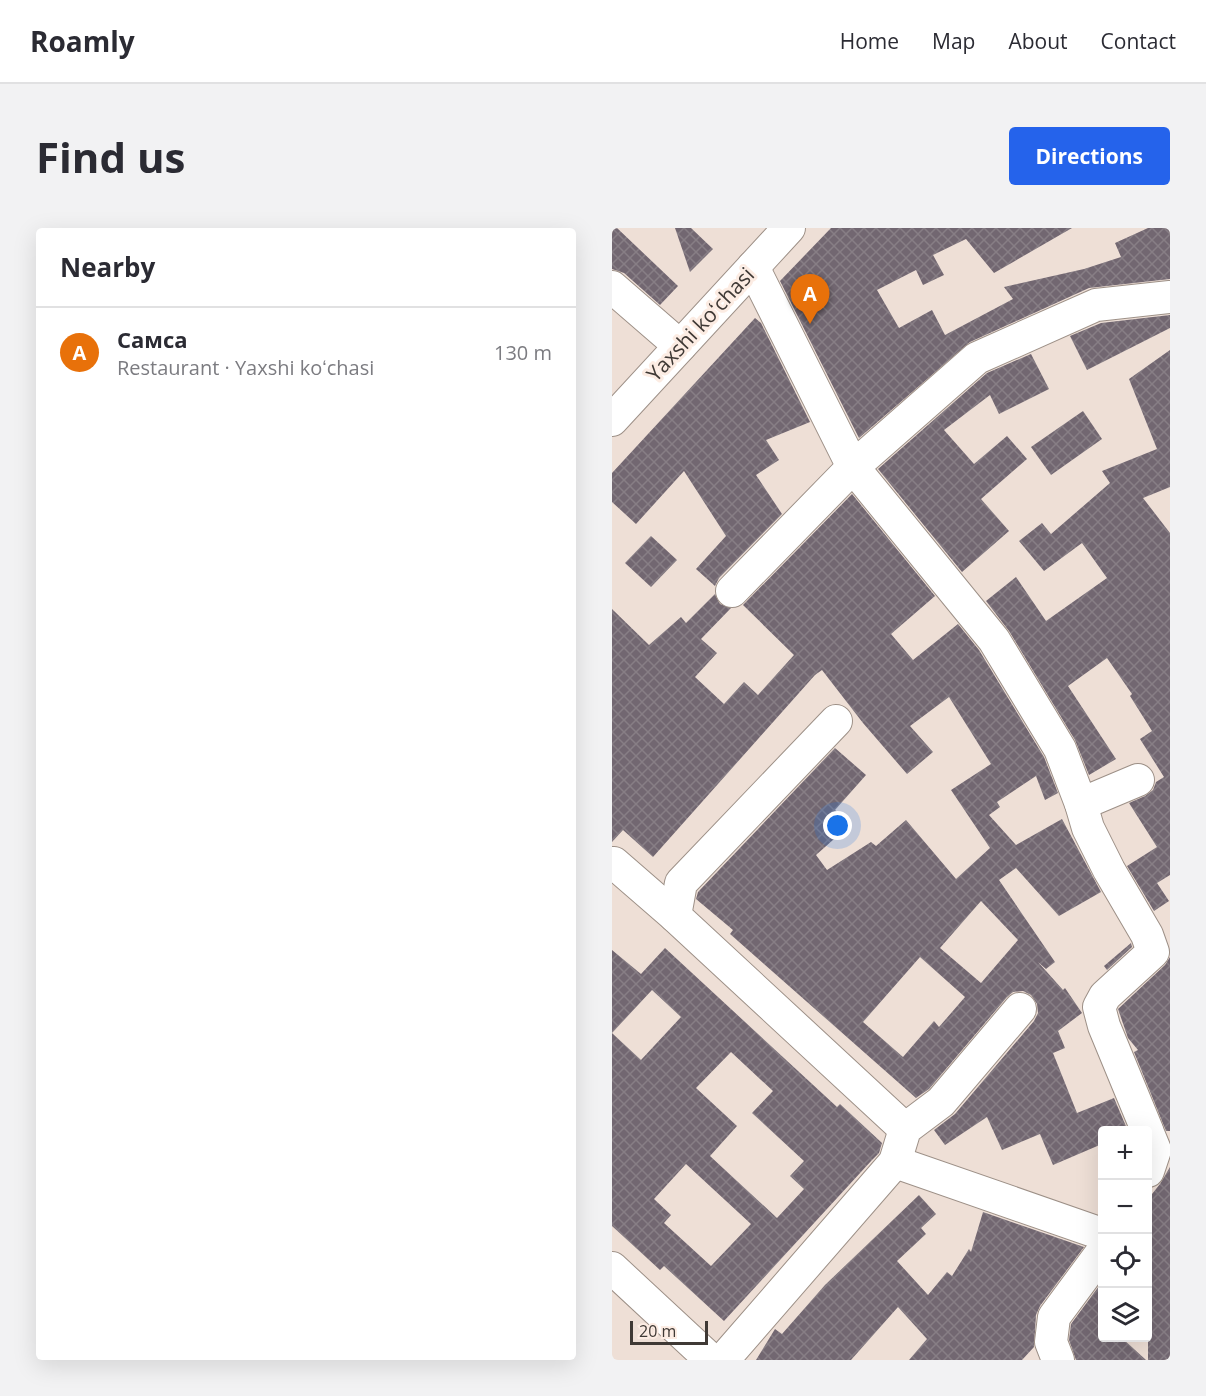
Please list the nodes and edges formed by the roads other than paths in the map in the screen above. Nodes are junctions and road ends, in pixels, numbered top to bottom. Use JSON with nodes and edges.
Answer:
{"nodes":[{"id":1,"x":789,"y":228,"type":"edge"},
{"id":2,"x":753,"y":267,"type":"junction"},
{"id":3,"x":612,"y":287,"type":"edge"},
{"id":4,"x":1170,"y":297,"type":"edge"},
{"id":5,"x":680,"y":346,"type":"junction"},
{"id":6,"x":612,"y":420,"type":"edge"},
{"id":7,"x":853,"y":467,"type":"junction"},
{"id":8,"x":732,"y":591,"type":"dead end"},
{"id":9,"x":836,"y":721,"type":"dead end"},
{"id":10,"x":1138,"y":780,"type":"dead end"},
{"id":11,"x":1081,"y":804,"type":"junction"},
{"id":12,"x":614,"y":863,"type":"dead end"},
{"id":13,"x":675,"y":916,"type":"junction"},
{"id":14,"x":1020,"y":1009,"type":"dead end"},
{"id":15,"x":1145,"y":1126,"type":"edge"},
{"id":16,"x":905,"y":1129,"type":"junction"},
{"id":17,"x":1152,"y":1143,"type":"edge"},
{"id":18,"x":1152,"y":1159,"type":"edge"},
{"id":19,"x":895,"y":1162,"type":"junction"},
{"id":20,"x":1152,"y":1174,"type":"edge"},
{"id":21,"x":1170,"y":1182,"type":"edge"},
{"id":22,"x":1098,"y":1233,"type":"edge"},
{"id":23,"x":1098,"y":1257,"type":"edge"},
{"id":24,"x":612,"y":1268,"type":"edge"},
{"id":25,"x":711,"y":1360,"type":"edge"},
{"id":26,"x":723,"y":1360,"type":"edge"},
{"id":27,"x":1058,"y":1360,"type":"edge"}],
"edges":[{"from":1,"to":2,"type":"street","name":"Yaxshi koʻchasi"},
{"from":2,"to":5,"type":"street","name":"Yaxshi koʻchasi"},
{"from":2,"to":7,"type":"street"},
{"from":3,"to":5,"type":"street"},
{"from":4,"to":7,"type":"street"},
{"from":5,"to":6,"type":"street","name":"Yaxshi koʻchasi"},
{"from":7,"to":8,"type":"street"},
{"from":7,"to":11,"type":"street"},
{"from":9,"to":13,"type":"street"},
{"from":10,"to":11,"type":"street"},
{"from":11,"to":15,"type":"street"},
{"from":12,"to":13,"type":"street"},
{"from":13,"to":16,"type":"street"},
{"from":14,"to":16,"type":"street"},
{"from":16,"to":19,"type":"street"},
{"from":17,"to":18,"type":"street"},
{"from":19,"to":22,"type":"street"},
{"from":19,"to":26,"type":"street"},
{"from":20,"to":21,"type":"street"},
{"from":23,"to":27,"type":"street"},
{"from":24,"to":25,"type":"street"}]}
